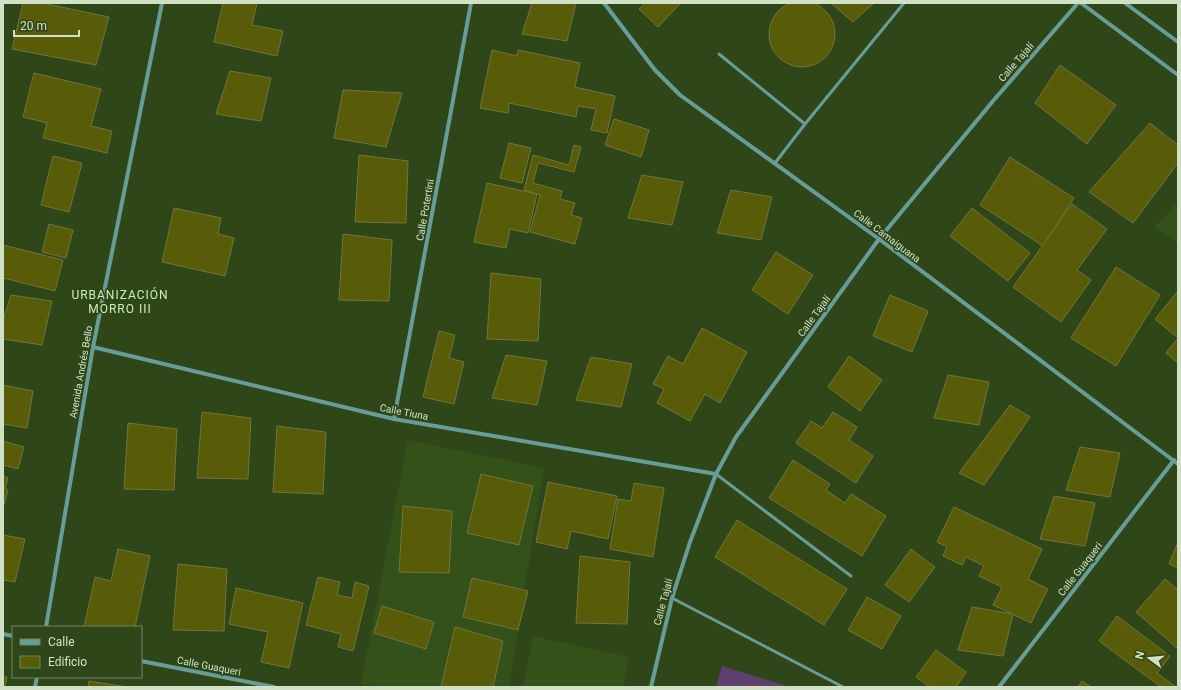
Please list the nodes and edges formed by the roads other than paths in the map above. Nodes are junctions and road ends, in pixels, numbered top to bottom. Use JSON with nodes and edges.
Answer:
{"nodes":[{"id":1,"x":162,"y":3,"type":"edge"},
{"id":2,"x":471,"y":3,"type":"edge"},
{"id":3,"x":604,"y":3,"type":"edge"},
{"id":4,"x":904,"y":3,"type":"edge"},
{"id":5,"x":1080,"y":3,"type":"edge"},
{"id":6,"x":1125,"y":3,"type":"edge"},
{"id":7,"x":1178,"y":42,"type":"edge"},
{"id":8,"x":719,"y":54,"type":"dead end"},
{"id":9,"x":1178,"y":75,"type":"edge"},
{"id":10,"x":805,"y":124,"type":"junction"},
{"id":11,"x":774,"y":163,"type":"junction"},
{"id":12,"x":879,"y":239,"type":"junction"},
{"id":13,"x":92,"y":347,"type":"junction"},
{"id":14,"x":394,"y":419,"type":"junction"},
{"id":15,"x":1174,"y":460,"type":"junction"},
{"id":16,"x":1178,"y":464,"type":"edge"},
{"id":17,"x":716,"y":474,"type":"junction"},
{"id":18,"x":851,"y":576,"type":"dead end"},
{"id":19,"x":672,"y":598,"type":"junction"},
{"id":20,"x":46,"y":626,"type":"edge"},
{"id":21,"x":142,"y":660,"type":"edge"},
{"id":22,"x":274,"y":687,"type":"edge"},
{"id":23,"x":651,"y":687,"type":"edge"},
{"id":24,"x":843,"y":687,"type":"edge"},
{"id":25,"x":999,"y":687,"type":"edge"}],
"edges":[{"from":1,"to":13,"type":"street","name":"Avenida Andrés Bello"},
{"from":2,"to":14,"type":"street","name":"Calle Potertini"},
{"from":3,"to":11,"type":"street","name":"Calle Camaiguana"},
{"from":4,"to":10,"type":"lane"},
{"from":5,"to":9,"type":"street"},
{"from":5,"to":12,"type":"street","name":"Calle Tajalí"},
{"from":6,"to":7,"type":"street"},
{"from":8,"to":10,"type":"lane"},
{"from":10,"to":11,"type":"lane"},
{"from":11,"to":12,"type":"street","name":"Calle Camaiguana"},
{"from":12,"to":15,"type":"street","name":"Calle Camaiguana"},
{"from":12,"to":17,"type":"street","name":"Calle Tajalí"},
{"from":13,"to":14,"type":"street","name":"Calle Tiuna"},
{"from":13,"to":20,"type":"street","name":"Avenida Andrés Bello"},
{"from":14,"to":17,"type":"street","name":"Calle Tiuna"},
{"from":15,"to":16,"type":"street","name":"Calle Camaiguana"},
{"from":15,"to":25,"type":"street","name":"Calle Guaqueri"},
{"from":17,"to":18,"type":"lane"},
{"from":17,"to":19,"type":"street","name":"Calle Tajalí"},
{"from":19,"to":23,"type":"street","name":"Calle Tajalí"},
{"from":19,"to":24,"type":"lane"},
{"from":21,"to":22,"type":"street","name":"Calle Guaqueri"}]}
